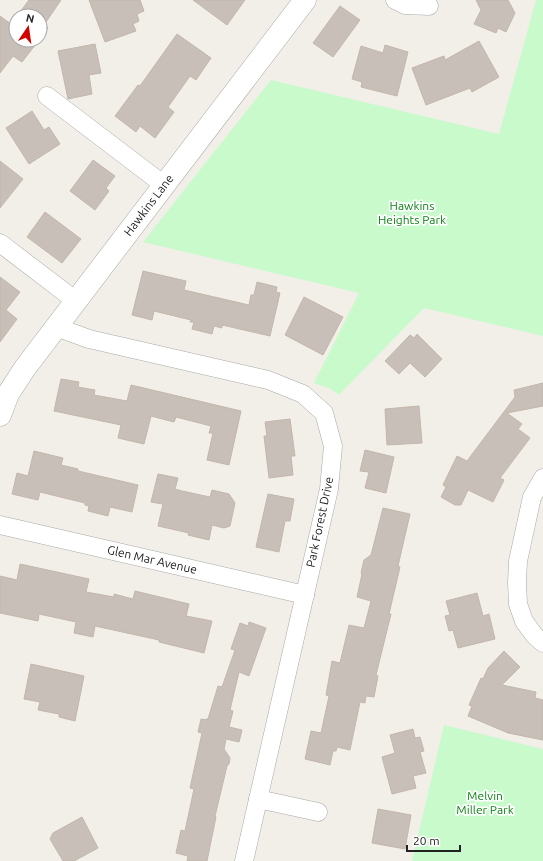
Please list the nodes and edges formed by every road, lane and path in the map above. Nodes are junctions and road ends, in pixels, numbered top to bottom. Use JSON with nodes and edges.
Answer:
{"nodes":[{"id":1,"x":305,"y":0,"type":"edge"},
{"id":2,"x":395,"y":0,"type":"edge"},
{"id":3,"x":429,"y":6,"type":"dead end"},
{"id":4,"x":47,"y":96,"type":"dead end"},
{"id":5,"x":164,"y":185,"type":"junction"},
{"id":6,"x":0,"y":243,"type":"edge"},
{"id":7,"x":76,"y":301,"type":"junction"},
{"id":8,"x":56,"y":327,"type":"junction"},
{"id":9,"x":0,"y":415,"type":"edge"},
{"id":10,"x":543,"y":478,"type":"edge"},
{"id":11,"x":0,"y":526,"type":"edge"},
{"id":12,"x":305,"y":595,"type":"junction"},
{"id":13,"x":543,"y":643,"type":"edge"},
{"id":14,"x":258,"y":799,"type":"junction"},
{"id":15,"x":318,"y":812,"type":"dead end"},
{"id":16,"x":244,"y":861,"type":"edge"}],
"edges":[{"from":1,"to":5,"type":"street","name":"Hawkins Lane"},
{"from":2,"to":3,"type":"street"},
{"from":4,"to":5,"type":"street"},
{"from":5,"to":7,"type":"street","name":"Hawkins Lane"},
{"from":6,"to":7,"type":"street"},
{"from":7,"to":8,"type":"street","name":"Hawkins Lane"},
{"from":8,"to":9,"type":"street","name":"Hawkins Lane"},
{"from":8,"to":12,"type":"street","name":"Park Forest Drive"},
{"from":10,"to":13,"type":"street"},
{"from":11,"to":12,"type":"street","name":"Glen Mar Avenue"},
{"from":12,"to":14,"type":"street","name":"Park Forest Drive"},
{"from":14,"to":15,"type":"street"},
{"from":14,"to":16,"type":"street","name":"Park Forest Drive"}]}
